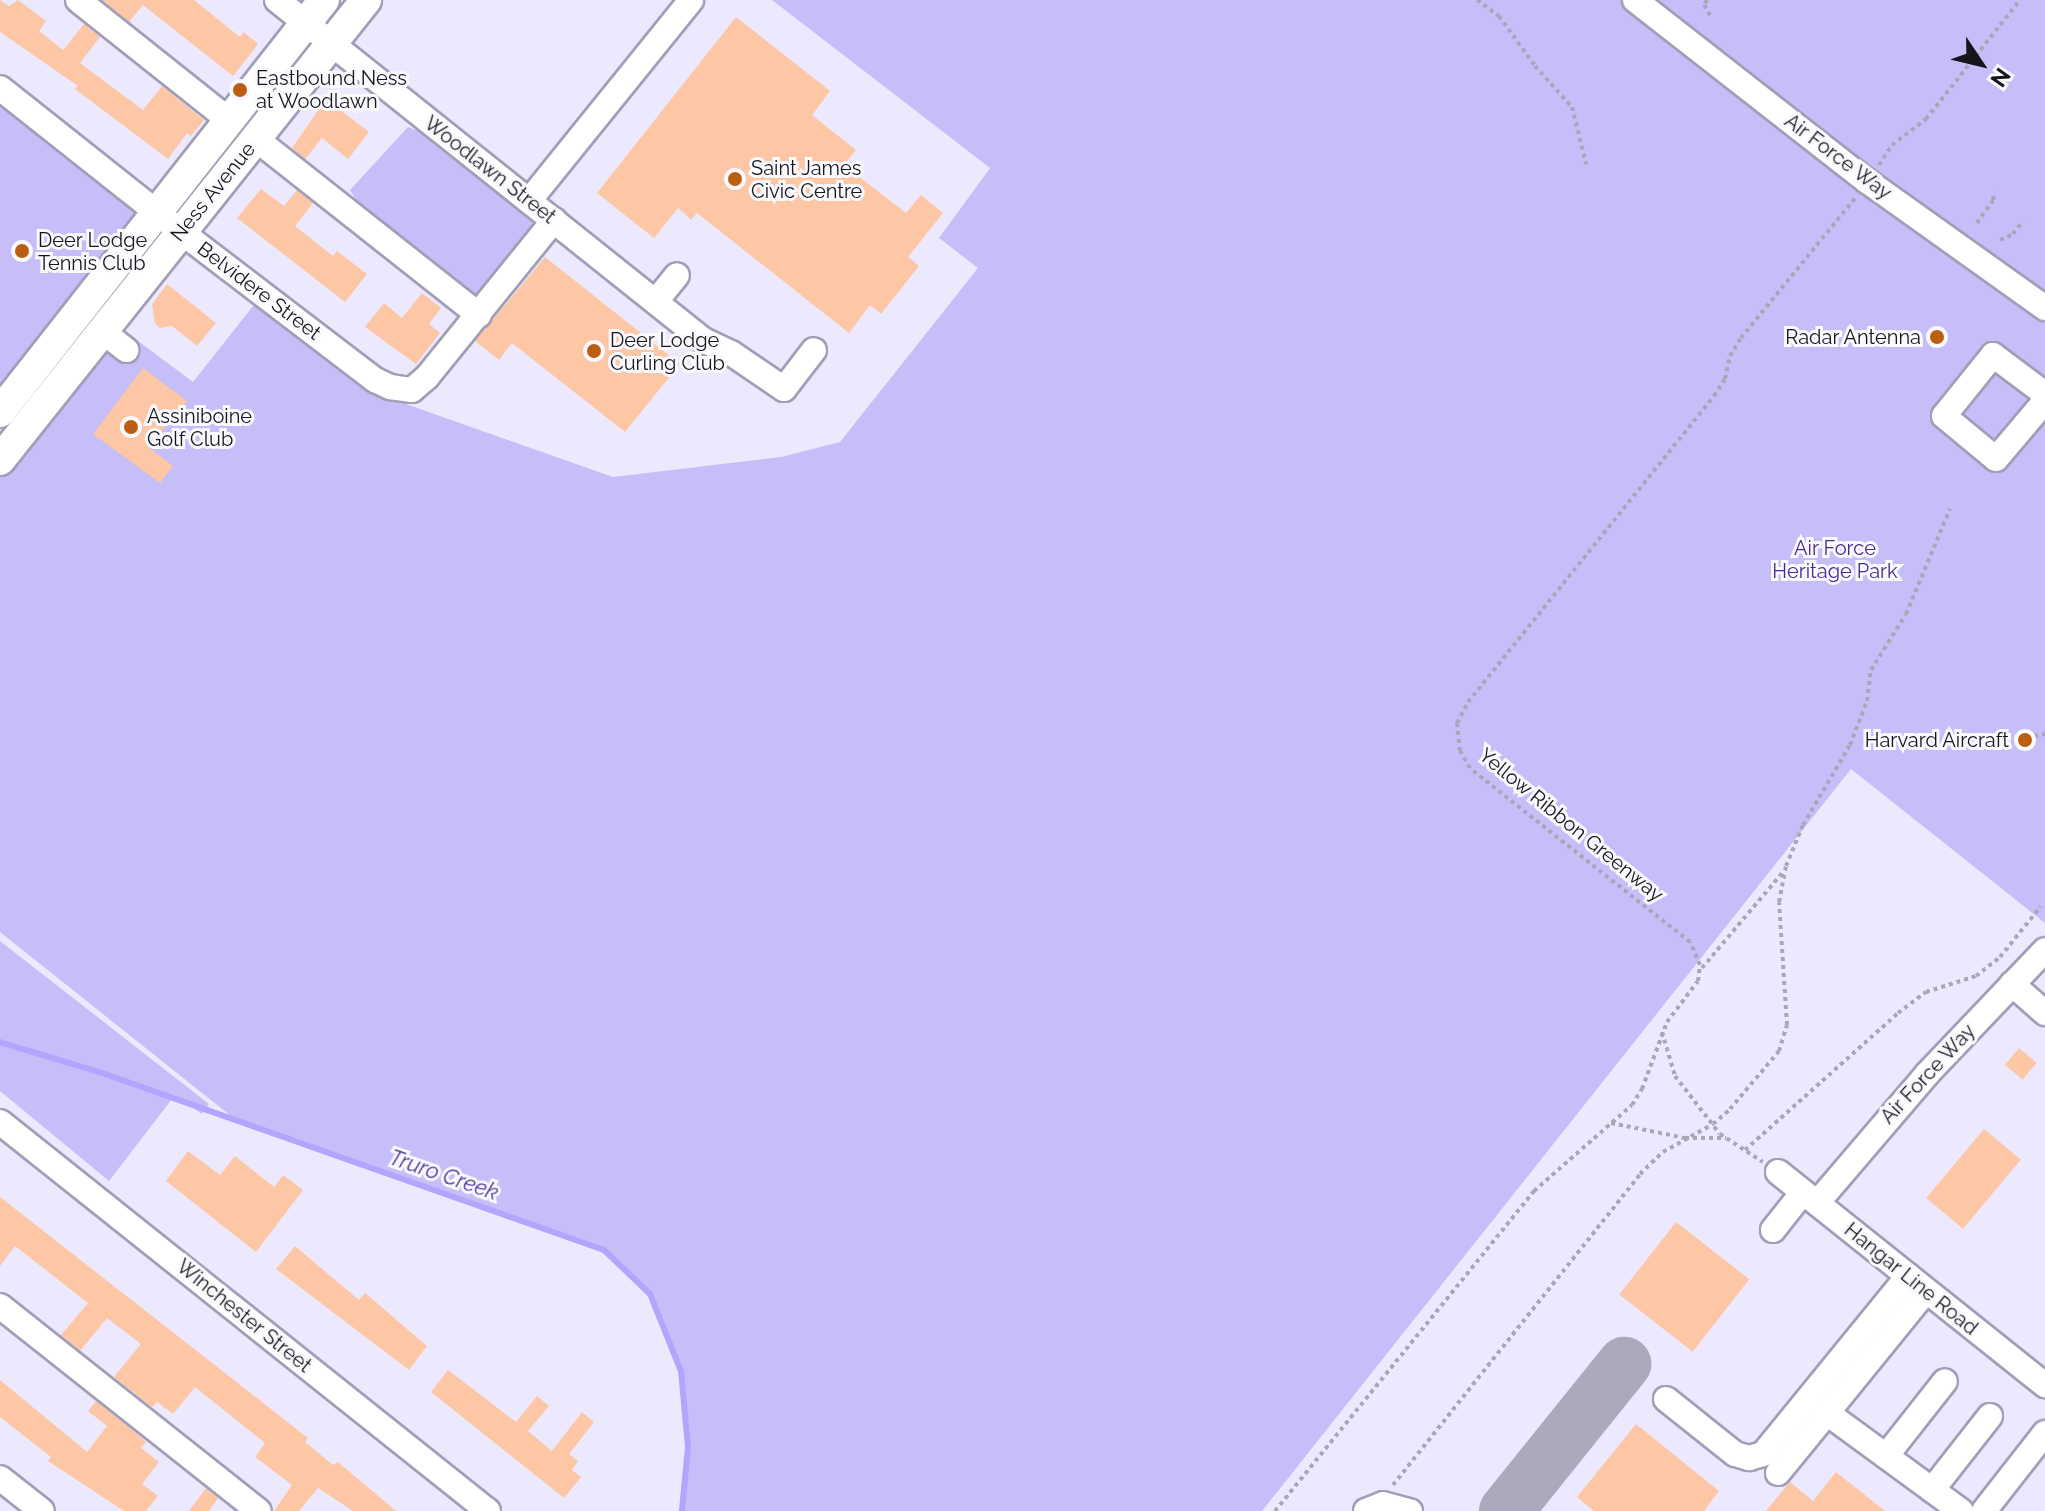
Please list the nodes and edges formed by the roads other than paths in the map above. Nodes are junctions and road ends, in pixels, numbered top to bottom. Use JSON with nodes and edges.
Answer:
{"nodes":[{"id":1,"x":78,"y":0,"type":"edge"},
{"id":2,"x":277,"y":0,"type":"edge"},
{"id":3,"x":366,"y":0,"type":"edge"},
{"id":4,"x":691,"y":0,"type":"edge"},
{"id":5,"x":1635,"y":0,"type":"edge"},
{"id":6,"x":315,"y":12,"type":"edge"},
{"id":7,"x":332,"y":44,"type":"junction"},
{"id":8,"x":0,"y":88,"type":"edge"},
{"id":9,"x":229,"y":120,"type":"junction"},
{"id":10,"x":256,"y":139,"type":"junction"},
{"id":11,"x":529,"y":201,"type":"junction"},
{"id":12,"x":157,"y":212,"type":"junction"},
{"id":13,"x":554,"y":220,"type":"junction"},
{"id":14,"x":182,"y":232,"type":"junction"},
{"id":15,"x":677,"y":275,"type":"dead end"},
{"id":16,"x":656,"y":301,"type":"junction"},
{"id":17,"x":2045,"y":308,"type":"edge"},
{"id":18,"x":479,"y":315,"type":"junction"},
{"id":19,"x":102,"y":331,"type":"junction"},
{"id":20,"x":126,"y":350,"type":"dead end"},
{"id":21,"x":814,"y":350,"type":"dead end"},
{"id":22,"x":2045,"y":394,"type":"edge"},
{"id":23,"x":2045,"y":401,"type":"edge"},
{"id":24,"x":11,"y":405,"type":"edge"},
{"id":25,"x":0,"y":460,"type":"edge"},
{"id":26,"x":2045,"y":950,"type":"edge"},
{"id":27,"x":2012,"y":984,"type":"junction"},
{"id":28,"x":2045,"y":1013,"type":"edge"},
{"id":29,"x":0,"y":1122,"type":"edge"},
{"id":30,"x":1778,"y":1172,"type":"road end"},
{"id":31,"x":1810,"y":1198,"type":"junction"},
{"id":32,"x":1773,"y":1230,"type":"dead end"},
{"id":33,"x":1917,"y":1284,"type":"junction"},
{"id":34,"x":0,"y":1306,"type":"edge"},
{"id":35,"x":1945,"y":1381,"type":"dead end"},
{"id":36,"x":2045,"y":1385,"type":"edge"},
{"id":37,"x":1666,"y":1399,"type":"dead end"},
{"id":38,"x":1827,"y":1413,"type":"junction"},
{"id":39,"x":1990,"y":1416,"type":"dead end"},
{"id":40,"x":2045,"y":1433,"type":"edge"},
{"id":41,"x":1886,"y":1456,"type":"junction"},
{"id":42,"x":1778,"y":1473,"type":"dead end"},
{"id":43,"x":0,"y":1478,"type":"edge"},
{"id":44,"x":1932,"y":1490,"type":"junction"},
{"id":45,"x":1370,"y":1510,"type":"edge"},
{"id":46,"x":42,"y":1511,"type":"edge"},
{"id":47,"x":259,"y":1511,"type":"edge"},
{"id":48,"x":488,"y":1511,"type":"edge"},
{"id":49,"x":1410,"y":1511,"type":"edge"},
{"id":50,"x":1961,"y":1511,"type":"edge"},
{"id":51,"x":1984,"y":1511,"type":"edge"}],
"edges":[{"from":1,"to":9,"type":"street"},
{"from":2,"to":6,"type":"street","name":"Woodlawn Street"},
{"from":3,"to":7,"type":"main road","name":"Ness Avenue"},
{"from":4,"to":11,"type":"street"},
{"from":5,"to":17,"type":"street","name":"Air Force Way"},
{"from":6,"to":7,"type":"street","name":"Woodlawn Street"},
{"from":6,"to":9,"type":"main road","name":"Ness Avenue"},
{"from":7,"to":10,"type":"main road","name":"Ness Avenue"},
{"from":7,"to":11,"type":"street","name":"Woodlawn Street"},
{"from":8,"to":12,"type":"street","name":"Belvidere Street"},
{"from":9,"to":12,"type":"main road","name":"Ness Avenue"},
{"from":10,"to":14,"type":"main road","name":"Ness Avenue"},
{"from":10,"to":18,"type":"street"},
{"from":11,"to":13,"type":"street","name":"Woodlawn Street"},
{"from":12,"to":14,"type":"street","name":"Belvidere Street"},
{"from":12,"to":24,"type":"main road","name":"Ness Avenue"},
{"from":13,"to":16,"type":"street","name":"Woodlawn Street"},
{"from":13,"to":18,"type":"street"},
{"from":14,"to":18,"type":"street","name":"Belvidere Street"},
{"from":14,"to":19,"type":"main road","name":"Ness Avenue"},
{"from":15,"to":16,"type":"street"},
{"from":16,"to":21,"type":"street","name":"Woodlawn Street"},
{"from":19,"to":20,"type":"street"},
{"from":19,"to":24,"type":"main road","name":"Ness Avenue"},
{"from":22,"to":23,"type":"street"},
{"from":24,"to":25,"type":"main road","name":"Ness Avenue"},
{"from":26,"to":27,"type":"street","name":"Air Force Way"},
{"from":27,"to":28,"type":"street"},
{"from":27,"to":31,"type":"street","name":"Air Force Way"},
{"from":29,"to":48,"type":"street","name":"Winchester Street"},
{"from":30,"to":31,"type":"street","name":"Hangar Line Road"},
{"from":31,"to":32,"type":"street","name":"Air Force Way"},
{"from":31,"to":33,"type":"street","name":"Hangar Line Road"},
{"from":33,"to":36,"type":"street","name":"Hangar Line Road"},
{"from":33,"to":37,"type":"street"},
{"from":33,"to":38,"type":"street"},
{"from":34,"to":47,"type":"street"},
{"from":35,"to":41,"type":"street"},
{"from":38,"to":41,"type":"street"},
{"from":38,"to":42,"type":"street"},
{"from":39,"to":44,"type":"street"},
{"from":40,"to":51,"type":"street"},
{"from":41,"to":44,"type":"street"},
{"from":43,"to":46,"type":"street"},
{"from":44,"to":50,"type":"street"},
{"from":45,"to":49,"type":"street"}]}
